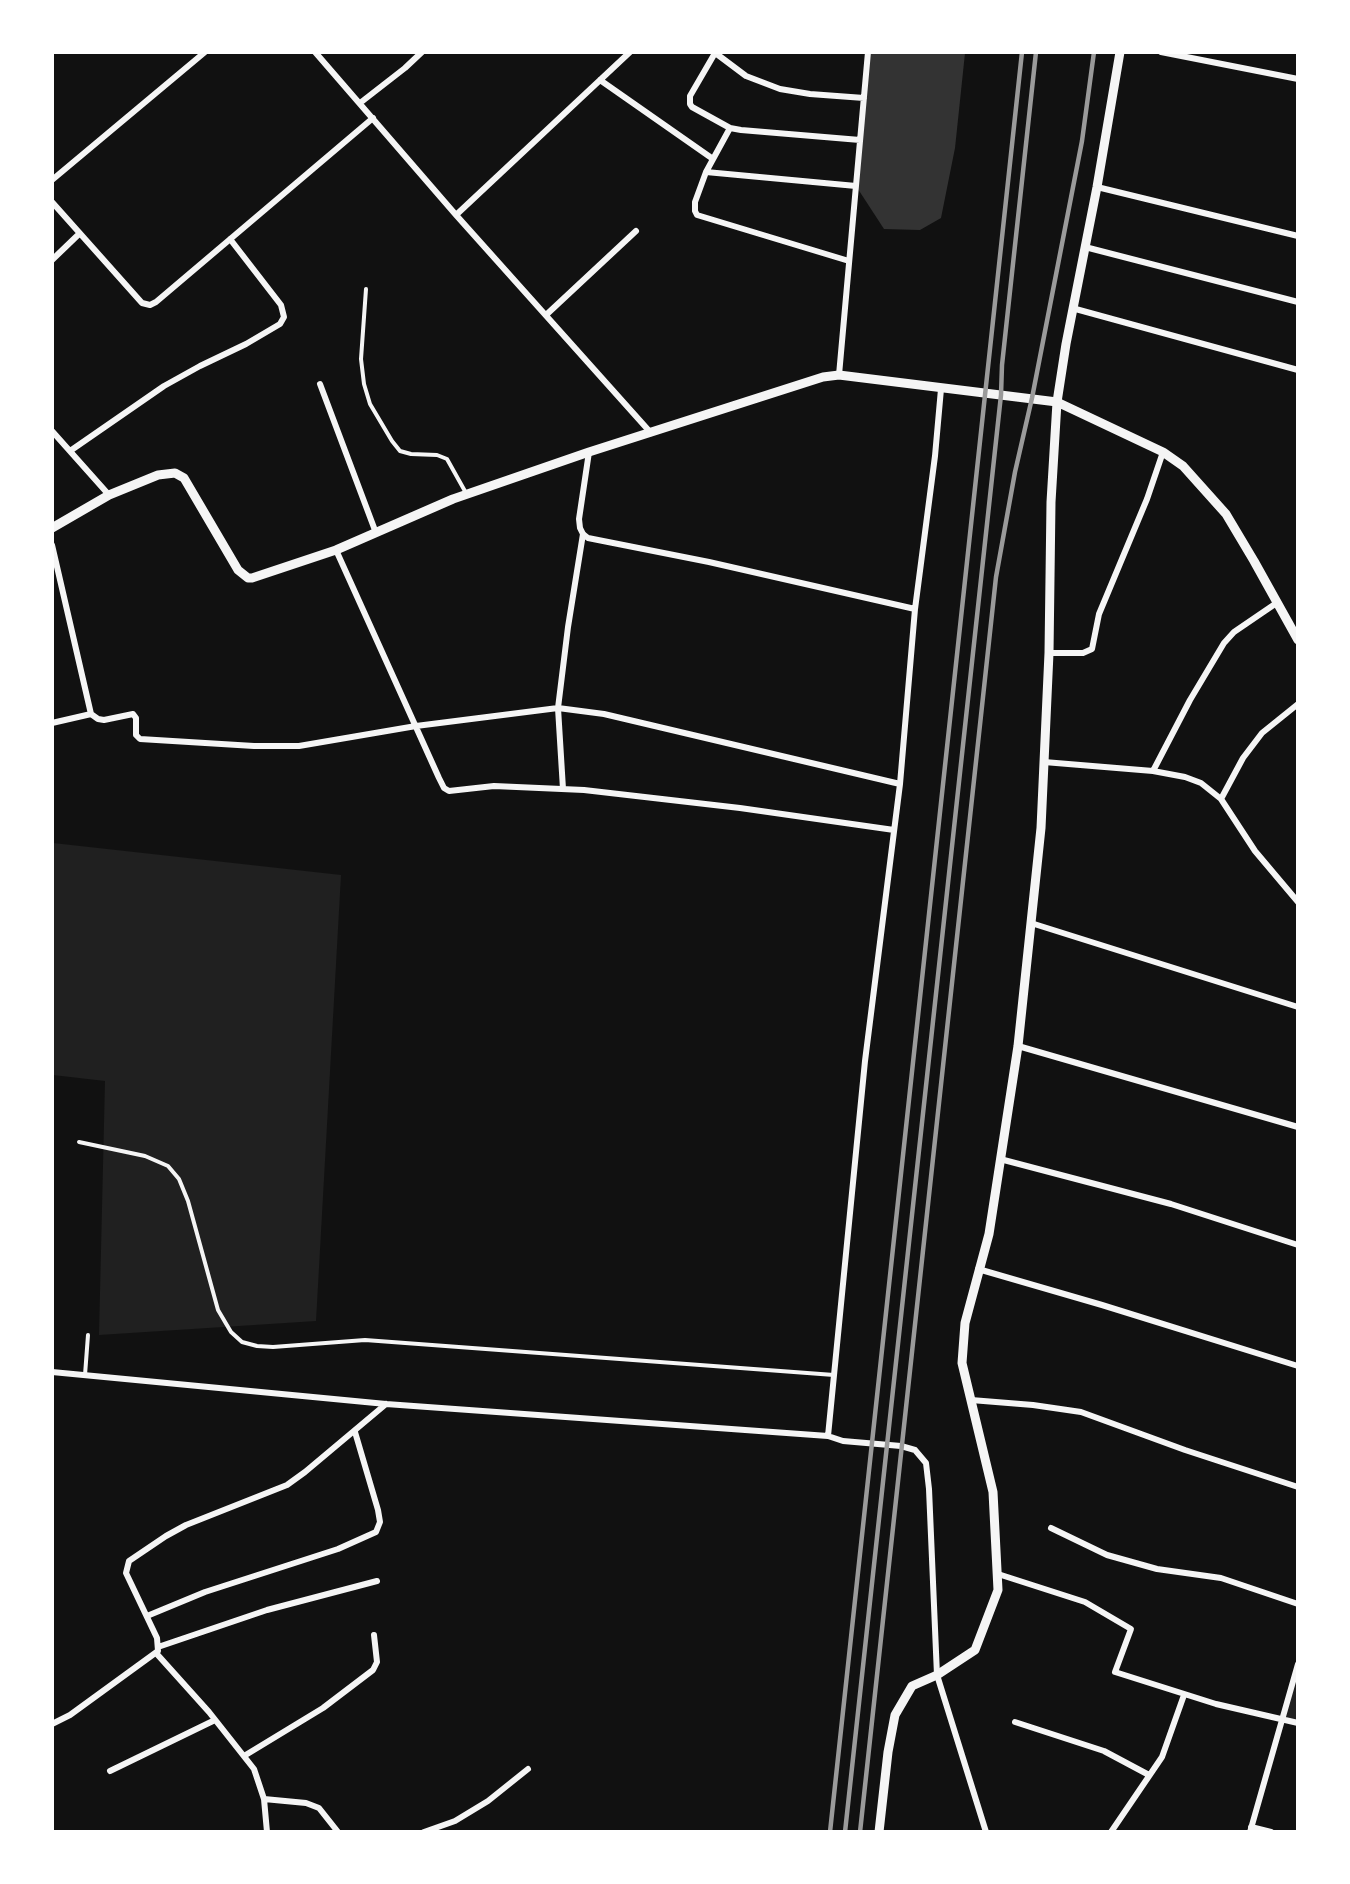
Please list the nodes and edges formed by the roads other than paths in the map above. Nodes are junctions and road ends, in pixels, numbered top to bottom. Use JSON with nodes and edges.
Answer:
{"nodes":[{"id":1,"x":205,"y":52,"type":"edge"},
{"id":2,"x":315,"y":52,"type":"edge"},
{"id":3,"x":422,"y":52,"type":"edge"},
{"id":4,"x":630,"y":52,"type":"edge"},
{"id":5,"x":868,"y":52,"type":"edge"},
{"id":6,"x":1120,"y":52,"type":"edge"},
{"id":7,"x":1161,"y":52,"type":"edge"},
{"id":8,"x":714,"y":53,"type":"edge"},
{"id":9,"x":1298,"y":79,"type":"edge"},
{"id":10,"x":600,"y":80,"type":"junction"},
{"id":11,"x":864,"y":98,"type":"junction"},
{"id":12,"x":360,"y":103,"type":"junction"},
{"id":13,"x":373,"y":118,"type":"junction"},
{"id":14,"x":730,"y":128,"type":"junction"},
{"id":15,"x":860,"y":140,"type":"junction"},
{"id":16,"x":713,"y":159,"type":"junction"},
{"id":17,"x":706,"y":172,"type":"junction"},
{"id":18,"x":52,"y":180,"type":"edge"},
{"id":19,"x":856,"y":186,"type":"junction"},
{"id":20,"x":1097,"y":187,"type":"junction"},
{"id":21,"x":52,"y":202,"type":"edge"},
{"id":22,"x":456,"y":216,"type":"junction"},
{"id":23,"x":636,"y":231,"type":"dead end"},
{"id":24,"x":79,"y":234,"type":"junction"},
{"id":25,"x":1298,"y":236,"type":"edge"},
{"id":26,"x":230,"y":239,"type":"junction"},
{"id":27,"x":1084,"y":247,"type":"junction"},
{"id":28,"x":52,"y":260,"type":"edge"},
{"id":29,"x":849,"y":261,"type":"junction"},
{"id":30,"x":366,"y":289,"type":"dead end"},
{"id":31,"x":1298,"y":302,"type":"edge"},
{"id":32,"x":1072,"y":308,"type":"junction"},
{"id":33,"x":546,"y":315,"type":"junction"},
{"id":34,"x":1298,"y":370,"type":"edge"},
{"id":35,"x":839,"y":375,"type":"junction"},
{"id":36,"x":320,"y":384,"type":"dead end"},
{"id":37,"x":940,"y":389,"type":"junction"},
{"id":38,"x":1058,"y":402,"type":"junction"},
{"id":39,"x":52,"y":431,"type":"edge"},
{"id":40,"x":651,"y":433,"type":"junction"},
{"id":41,"x":70,"y":451,"type":"junction"},
{"id":42,"x":589,"y":452,"type":"junction"},
{"id":43,"x":1163,"y":452,"type":"junction"},
{"id":44,"x":467,"y":494,"type":"junction"},
{"id":45,"x":109,"y":495,"type":"junction"},
{"id":46,"x":52,"y":528,"type":"edge"},
{"id":47,"x":376,"y":533,"type":"junction"},
{"id":48,"x":583,"y":534,"type":"junction"},
{"id":49,"x":52,"y":545,"type":"edge"},
{"id":50,"x":336,"y":550,"type":"junction"},
{"id":51,"x":1278,"y":602,"type":"junction"},
{"id":52,"x":915,"y":609,"type":"junction"},
{"id":53,"x":1297,"y":635,"type":"edge"},
{"id":54,"x":1049,"y":653,"type":"junction"},
{"id":55,"x":1298,"y":704,"type":"edge"},
{"id":56,"x":558,"y":708,"type":"junction"},
{"id":57,"x":91,"y":714,"type":"junction"},
{"id":58,"x":52,"y":723,"type":"edge"},
{"id":59,"x":416,"y":726,"type":"junction"},
{"id":60,"x":1044,"y":762,"type":"junction"},
{"id":61,"x":1153,"y":771,"type":"junction"},
{"id":62,"x":900,"y":784,"type":"junction"},
{"id":63,"x":563,"y":789,"type":"junction"},
{"id":64,"x":1221,"y":799,"type":"junction"},
{"id":65,"x":894,"y":830,"type":"junction"},
{"id":66,"x":1298,"y":902,"type":"edge"},
{"id":67,"x":1031,"y":923,"type":"junction"},
{"id":68,"x":1298,"y":1007,"type":"edge"},
{"id":69,"x":1018,"y":1046,"type":"junction"},
{"id":70,"x":1298,"y":1127,"type":"edge"},
{"id":71,"x":79,"y":1142,"type":"dead end"},
{"id":72,"x":1000,"y":1159,"type":"junction"},
{"id":73,"x":1298,"y":1245,"type":"edge"},
{"id":74,"x":978,"y":1269,"type":"junction"},
{"id":75,"x":88,"y":1335,"type":"dead end"},
{"id":76,"x":1298,"y":1366,"type":"edge"},
{"id":77,"x":52,"y":1372,"type":"edge"},
{"id":78,"x":834,"y":1375,"type":"junction"},
{"id":79,"x":85,"y":1376,"type":"junction"},
{"id":80,"x":971,"y":1400,"type":"junction"},
{"id":81,"x":386,"y":1404,"type":"junction"},
{"id":82,"x":355,"y":1432,"type":"junction"},
{"id":83,"x":828,"y":1436,"type":"junction"},
{"id":84,"x":1298,"y":1487,"type":"edge"},
{"id":85,"x":1051,"y":1528,"type":"dead end"},
{"id":86,"x":998,"y":1574,"type":"junction"},
{"id":87,"x":377,"y":1581,"type":"dead end"},
{"id":88,"x":1298,"y":1604,"type":"edge"},
{"id":89,"x":147,"y":1616,"type":"junction"},
{"id":90,"x":374,"y":1635,"type":"dead end"},
{"id":91,"x":157,"y":1650,"type":"junction"},
{"id":92,"x":1298,"y":1664,"type":"edge"},
{"id":93,"x":937,"y":1675,"type":"junction"},
{"id":94,"x":1184,"y":1695,"type":"junction"},
{"id":95,"x":1282,"y":1719,"type":"junction"},
{"id":96,"x":215,"y":1720,"type":"junction"},
{"id":97,"x":1015,"y":1722,"type":"dead end"},
{"id":98,"x":1298,"y":1723,"type":"edge"},
{"id":99,"x":52,"y":1725,"type":"edge"},
{"id":100,"x":244,"y":1756,"type":"junction"},
{"id":101,"x":528,"y":1769,"type":"dead end"},
{"id":102,"x":110,"y":1771,"type":"dead end"},
{"id":103,"x":1149,"y":1775,"type":"junction"},
{"id":104,"x":264,"y":1799,"type":"junction"},
{"id":105,"x":1251,"y":1829,"type":"edge"},
{"id":106,"x":267,"y":1832,"type":"edge"},
{"id":107,"x":338,"y":1832,"type":"edge"},
{"id":108,"x":424,"y":1832,"type":"edge"},
{"id":109,"x":879,"y":1832,"type":"edge"},
{"id":110,"x":986,"y":1832,"type":"edge"},
{"id":111,"x":1111,"y":1832,"type":"edge"},
{"id":112,"x":1271,"y":1832,"type":"edge"}],
"edges":[{"from":1,"to":18,"type":"street"},
{"from":2,"to":12,"type":"street"},
{"from":3,"to":12,"type":"street"},
{"from":4,"to":10,"type":"street"},
{"from":5,"to":11,"type":"street"},
{"from":6,"to":20,"type":"street"},
{"from":7,"to":9,"type":"street"},
{"from":8,"to":11,"type":"street"},
{"from":8,"to":14,"type":"street"},
{"from":10,"to":16,"type":"street"},
{"from":10,"to":22,"type":"street"},
{"from":11,"to":15,"type":"street"},
{"from":12,"to":13,"type":"street"},
{"from":13,"to":22,"type":"street"},
{"from":13,"to":26,"type":"street"},
{"from":14,"to":15,"type":"street"},
{"from":14,"to":16,"type":"street"},
{"from":15,"to":19,"type":"street"},
{"from":16,"to":17,"type":"street"},
{"from":17,"to":19,"type":"street"},
{"from":17,"to":29,"type":"street"},
{"from":19,"to":29,"type":"street"},
{"from":20,"to":25,"type":"street"},
{"from":20,"to":27,"type":"street"},
{"from":21,"to":24,"type":"street"},
{"from":22,"to":33,"type":"street"},
{"from":23,"to":33,"type":"street"},
{"from":24,"to":26,"type":"street"},
{"from":24,"to":28,"type":"street"},
{"from":26,"to":41,"type":"street"},
{"from":27,"to":31,"type":"street"},
{"from":27,"to":32,"type":"street"},
{"from":29,"to":35,"type":"street"},
{"from":30,"to":44,"type":"lane"},
{"from":32,"to":34,"type":"street"},
{"from":32,"to":38,"type":"street"},
{"from":33,"to":40,"type":"street"},
{"from":35,"to":37,"type":"street"},
{"from":35,"to":40,"type":"street"},
{"from":36,"to":47,"type":"street"},
{"from":37,"to":38,"type":"street"},
{"from":37,"to":52,"type":"street"},
{"from":38,"to":43,"type":"street"},
{"from":38,"to":54,"type":"street"},
{"from":39,"to":41,"type":"street"},
{"from":40,"to":42,"type":"street"},
{"from":41,"to":45,"type":"street"},
{"from":42,"to":44,"type":"street"},
{"from":42,"to":48,"type":"street"},
{"from":43,"to":51,"type":"street"},
{"from":43,"to":54,"type":"street"},
{"from":44,"to":47,"type":"street"},
{"from":45,"to":46,"type":"street"},
{"from":45,"to":50,"type":"street"},
{"from":47,"to":50,"type":"street"},
{"from":48,"to":52,"type":"street"},
{"from":48,"to":56,"type":"street"},
{"from":49,"to":57,"type":"street"},
{"from":50,"to":59,"type":"street"},
{"from":51,"to":53,"type":"street"},
{"from":51,"to":61,"type":"street"},
{"from":52,"to":62,"type":"street"},
{"from":54,"to":60,"type":"street"},
{"from":55,"to":64,"type":"street"},
{"from":56,"to":59,"type":"street"},
{"from":56,"to":62,"type":"street"},
{"from":56,"to":63,"type":"street"},
{"from":57,"to":58,"type":"street"},
{"from":57,"to":59,"type":"street"},
{"from":59,"to":63,"type":"street"},
{"from":60,"to":61,"type":"street"},
{"from":60,"to":67,"type":"street"},
{"from":61,"to":64,"type":"street"},
{"from":62,"to":65,"type":"street"},
{"from":63,"to":65,"type":"street"},
{"from":64,"to":66,"type":"street"},
{"from":65,"to":78,"type":"street"},
{"from":67,"to":68,"type":"street"},
{"from":67,"to":69,"type":"street"},
{"from":69,"to":70,"type":"street"},
{"from":69,"to":72,"type":"street"},
{"from":71,"to":78,"type":"lane"},
{"from":72,"to":73,"type":"street"},
{"from":72,"to":74,"type":"street"},
{"from":74,"to":76,"type":"street"},
{"from":74,"to":80,"type":"street"},
{"from":75,"to":79,"type":"lane"},
{"from":77,"to":79,"type":"street"},
{"from":78,"to":83,"type":"street"},
{"from":79,"to":81,"type":"street"},
{"from":80,"to":84,"type":"street"},
{"from":80,"to":86,"type":"street"},
{"from":81,"to":82,"type":"street"},
{"from":81,"to":83,"type":"street"},
{"from":82,"to":89,"type":"street"},
{"from":82,"to":89,"type":"street"},
{"from":83,"to":93,"type":"street"},
{"from":85,"to":88,"type":"street"},
{"from":86,"to":93,"type":"street"},
{"from":86,"to":94,"type":"street"},
{"from":87,"to":91,"type":"street"},
{"from":89,"to":91,"type":"street"},
{"from":90,"to":100,"type":"street"},
{"from":91,"to":96,"type":"street"},
{"from":91,"to":99,"type":"street"},
{"from":92,"to":95,"type":"street"},
{"from":93,"to":109,"type":"street"},
{"from":93,"to":110,"type":"street"},
{"from":94,"to":95,"type":"street"},
{"from":94,"to":103,"type":"street"},
{"from":95,"to":98,"type":"street"},
{"from":95,"to":105,"type":"street"},
{"from":96,"to":100,"type":"street"},
{"from":96,"to":102,"type":"street"},
{"from":97,"to":103,"type":"street"},
{"from":100,"to":104,"type":"street"},
{"from":101,"to":108,"type":"street"},
{"from":103,"to":111,"type":"street"},
{"from":104,"to":106,"type":"street"},
{"from":104,"to":107,"type":"street"},
{"from":105,"to":112,"type":"street"}]}
